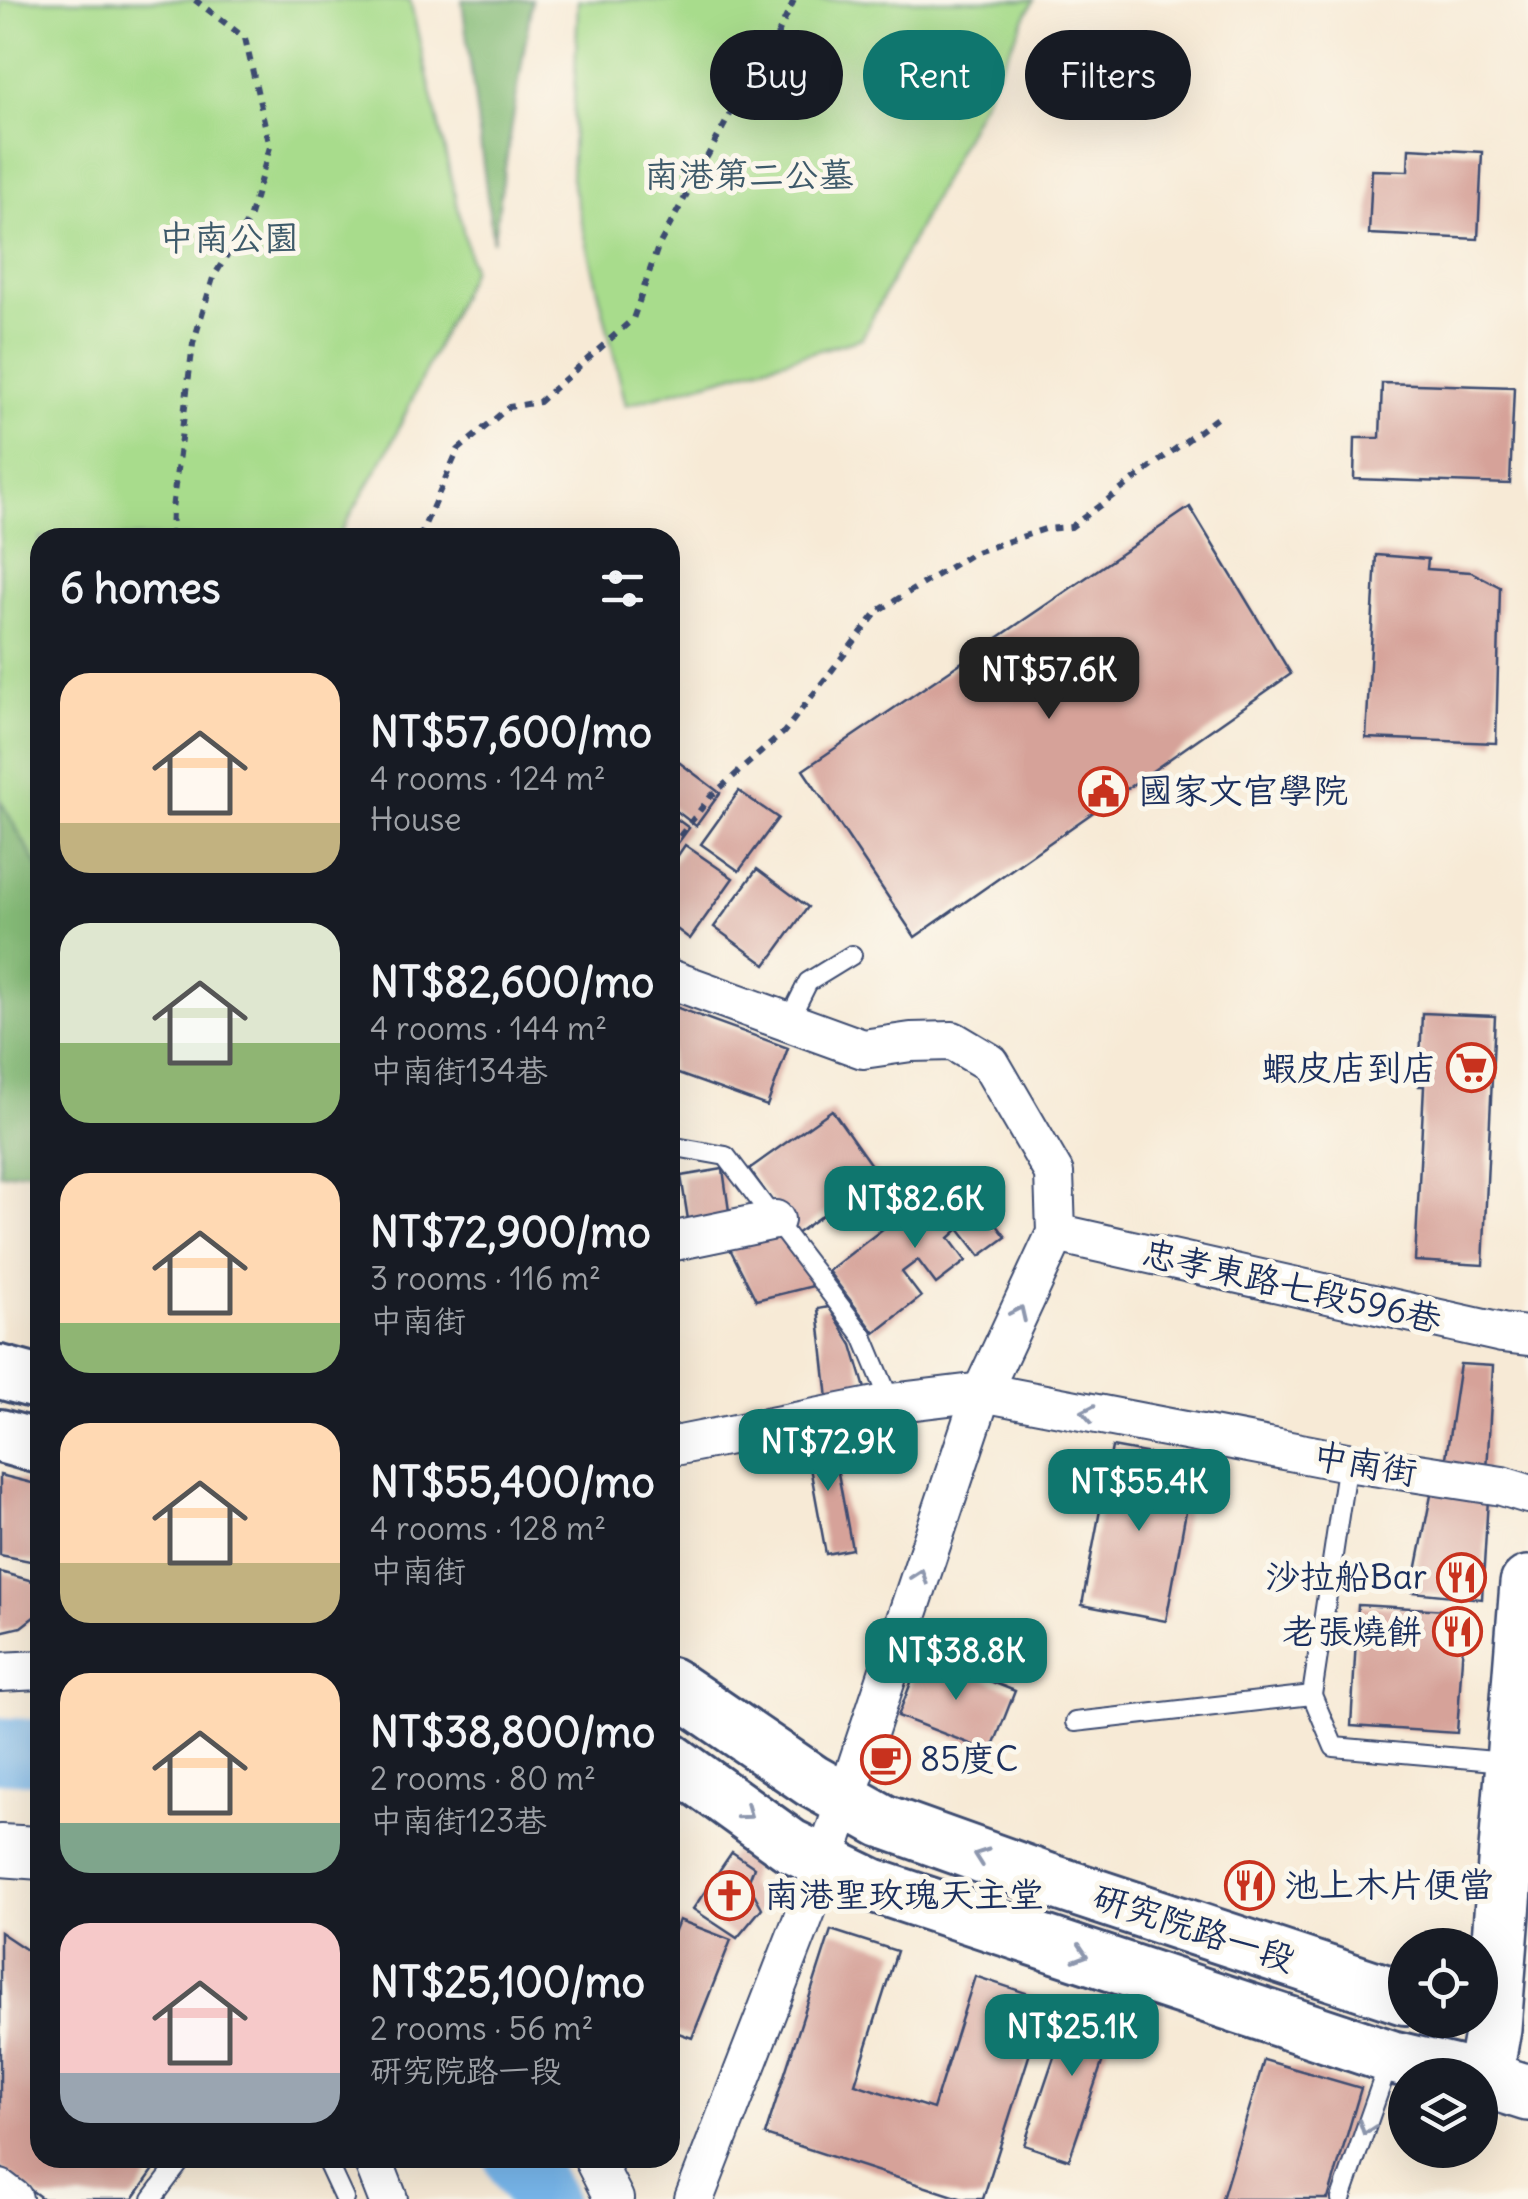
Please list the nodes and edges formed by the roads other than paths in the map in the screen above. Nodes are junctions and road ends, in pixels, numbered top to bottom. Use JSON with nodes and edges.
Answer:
{"nodes":[{"id":1,"x":852,"y":955,"type":"dead end"},
{"id":2,"x":680,"y":983,"type":"edge"},
{"id":3,"x":788,"y":1022,"type":"junction"},
{"id":4,"x":680,"y":1148,"type":"edge"},
{"id":5,"x":775,"y":1220,"type":"junction"},
{"id":6,"x":1056,"y":1234,"type":"junction"},
{"id":7,"x":680,"y":1240,"type":"edge"},
{"id":8,"x":1528,"y":1336,"type":"edge"},
{"id":9,"x":0,"y":1372,"type":"edge"},
{"id":10,"x":30,"y":1380,"type":"edge"},
{"id":11,"x":982,"y":1392,"type":"junction"},
{"id":12,"x":891,"y":1403,"type":"junction"},
{"id":13,"x":0,"y":1436,"type":"edge"},
{"id":14,"x":30,"y":1444,"type":"edge"},
{"id":15,"x":680,"y":1445,"type":"edge"},
{"id":16,"x":1347,"y":1462,"type":"junction"},
{"id":17,"x":1528,"y":1494,"type":"edge"},
{"id":18,"x":1528,"y":1584,"type":"edge"},
{"id":19,"x":680,"y":1691,"type":"edge"},
{"id":20,"x":1312,"y":1695,"type":"junction"},
{"id":21,"x":1076,"y":1722,"type":"dead end"},
{"id":22,"x":1514,"y":1763,"type":"junction"},
{"id":23,"x":680,"y":1765,"type":"edge"},
{"id":24,"x":844,"y":1802,"type":"junction"},
{"id":25,"x":0,"y":1844,"type":"edge"},
{"id":26,"x":30,"y":1846,"type":"edge"},
{"id":27,"x":825,"y":1862,"type":"junction"},
{"id":28,"x":0,"y":1867,"type":"edge"},
{"id":29,"x":30,"y":1869,"type":"edge"},
{"id":30,"x":1388,"y":1992,"type":"edge"},
{"id":31,"x":1391,"y":2057,"type":"junction"},
{"id":32,"x":1442,"y":2058,"type":"edge"},
{"id":33,"x":1493,"y":2058,"type":"edge"},
{"id":34,"x":175,"y":2168,"type":"edge"},
{"id":35,"x":330,"y":2168,"type":"edge"},
{"id":36,"x":598,"y":2168,"type":"edge"},
{"id":37,"x":0,"y":2189,"type":"edge"},
{"id":38,"x":13,"y":2199,"type":"edge"},
{"id":39,"x":152,"y":2199,"type":"edge"},
{"id":40,"x":344,"y":2199,"type":"edge"},
{"id":41,"x":614,"y":2199,"type":"edge"},
{"id":42,"x":694,"y":2199,"type":"edge"},
{"id":43,"x":1341,"y":2199,"type":"edge"}],
"edges":[{"from":1,"to":3,"type":"lane"},
{"from":2,"to":3,"type":"street"},
{"from":3,"to":6,"type":"street"},
{"from":4,"to":5,"type":"lane"},
{"from":5,"to":7,"type":"street"},
{"from":5,"to":12,"type":"lane"},
{"from":6,"to":8,"type":"street","name":"忠孝東路七段596巷"},
{"from":11,"to":6,"type":"street","one_way":true},
{"from":9,"to":10,"type":"main road"},
{"from":11,"to":12,"type":"street","name":"中南街"},
{"from":16,"to":11,"type":"street","name":"中南街","one_way":true},
{"from":24,"to":11,"type":"street","one_way":true},
{"from":12,"to":15,"type":"street","name":"中南街"},
{"from":13,"to":14,"type":"main road"},
{"from":16,"to":17,"type":"street","name":"中南街"},
{"from":16,"to":20,"type":"lane"},
{"from":18,"to":22,"type":"main road"},
{"from":19,"to":24,"type":"main road","name":"研究院路一段"},
{"from":20,"to":21,"type":"lane"},
{"from":20,"to":22,"type":"lane"},
{"from":22,"to":33,"type":"main road"},
{"from":23,"to":27,"type":"main road","name":"研究院路一段","one_way":true},
{"from":24,"to":27,"type":"street"},
{"from":30,"to":24,"type":"main road","name":"研究院路一段","one_way":true},
{"from":25,"to":26,"type":"street"},
{"from":27,"to":31,"type":"main road","name":"研究院路一段","one_way":true},
{"from":27,"to":42,"type":"street"},
{"from":28,"to":29,"type":"lane"},
{"from":31,"to":32,"type":"main road","name":"研究院路一段"},
{"from":31,"to":43,"type":"lane","one_way":true},
{"from":34,"to":39,"type":"lane"},
{"from":35,"to":40,"type":"lane"},
{"from":36,"to":41,"type":"street"},
{"from":37,"to":38,"type":"street"}]}
